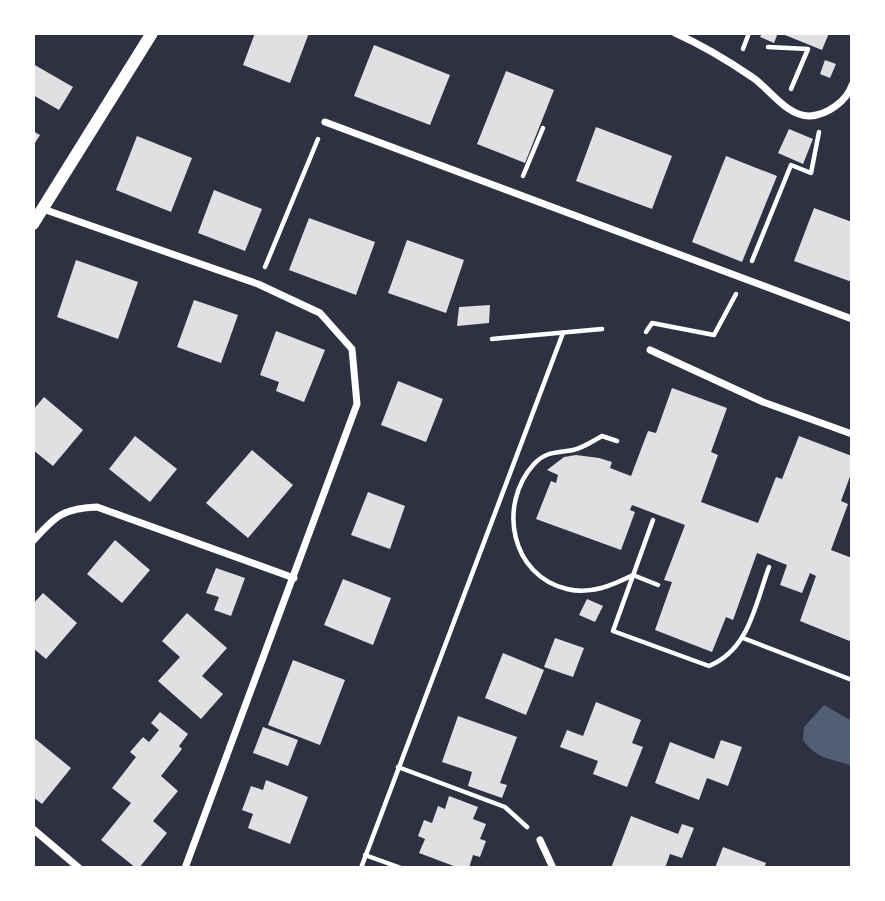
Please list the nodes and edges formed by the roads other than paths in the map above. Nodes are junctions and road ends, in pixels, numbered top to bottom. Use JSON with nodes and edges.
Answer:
{"nodes":[{"id":1,"x":152,"y":33,"type":"edge"},
{"id":2,"x":675,"y":33,"type":"edge"},
{"id":3,"x":852,"y":85,"type":"edge"},
{"id":4,"x":325,"y":122,"type":"road end"},
{"id":5,"x":43,"y":209,"type":"junction"},
{"id":6,"x":33,"y":224,"type":"edge"},
{"id":7,"x":852,"y":319,"type":"edge"},
{"id":8,"x":650,"y":350,"type":"dead end"},
{"id":9,"x":852,"y":434,"type":"edge"},
{"id":10,"x":33,"y":541,"type":"edge"},
{"id":11,"x":294,"y":578,"type":"junction"},
{"id":12,"x":33,"y":830,"type":"edge"},
{"id":13,"x":540,"y":840,"type":"road end"},
{"id":14,"x":79,"y":868,"type":"edge"},
{"id":15,"x":185,"y":868,"type":"edge"},
{"id":16,"x":554,"y":868,"type":"edge"}],
"edges":[{"from":1,"to":5,"type":"street"},
{"from":2,"to":3,"type":"street"},
{"from":4,"to":7,"type":"street"},
{"from":5,"to":6,"type":"street"},
{"from":5,"to":11,"type":"street"},
{"from":8,"to":9,"type":"street"},
{"from":10,"to":11,"type":"street"},
{"from":11,"to":15,"type":"street"},
{"from":12,"to":14,"type":"street"},
{"from":13,"to":16,"type":"street"}]}
